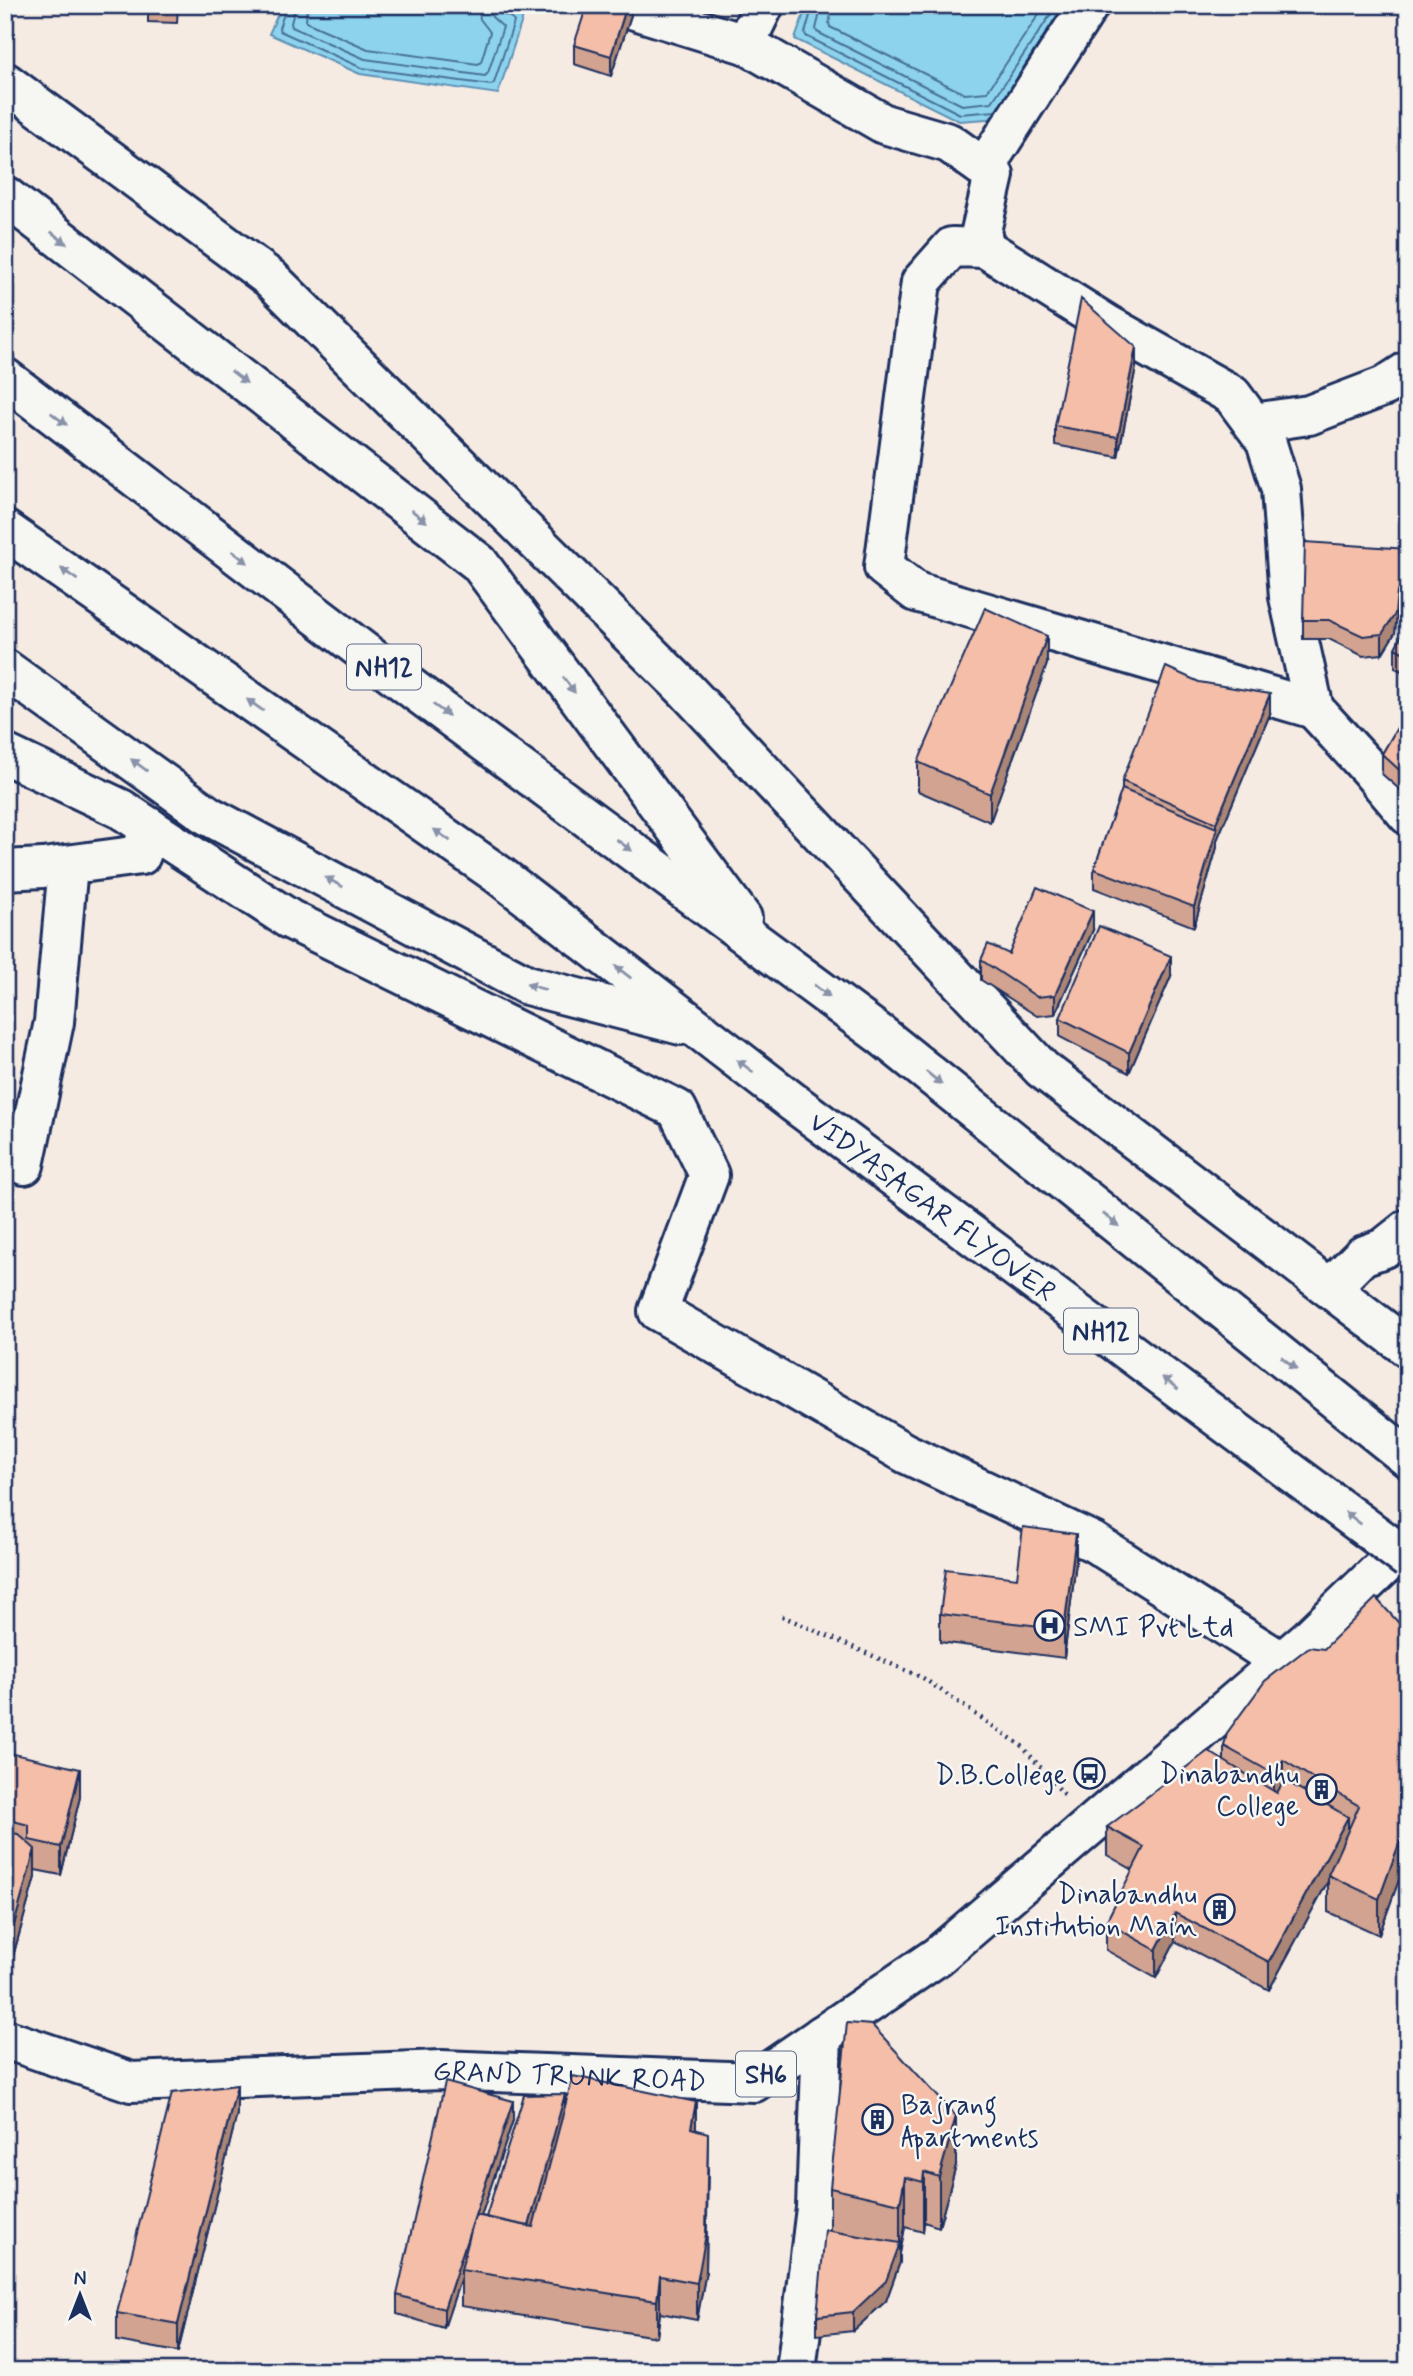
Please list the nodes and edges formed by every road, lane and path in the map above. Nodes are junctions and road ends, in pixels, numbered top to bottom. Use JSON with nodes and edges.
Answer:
{"nodes":[{"id":1,"x":619,"y":5,"type":"edge"},
{"id":2,"x":764,"y":5,"type":"edge"},
{"id":3,"x":1089,"y":5,"type":"edge"},
{"id":4,"x":746,"y":44,"type":"junction"},
{"id":5,"x":5,"y":82,"type":"edge"},
{"id":6,"x":984,"y":168,"type":"junction"},
{"id":7,"x":5,"y":196,"type":"edge"},
{"id":8,"x":985,"y":248,"type":"junction"},
{"id":9,"x":1408,"y":371,"type":"edge"},
{"id":10,"x":5,"y":378,"type":"edge"},
{"id":11,"x":1253,"y":423,"type":"junction"},
{"id":12,"x":5,"y":530,"type":"edge"},
{"id":13,"x":5,"y":669,"type":"edge"},
{"id":14,"x":1314,"y":709,"type":"junction"},
{"id":15,"x":5,"y":754,"type":"edge"},
{"id":16,"x":1408,"y":815,"type":"edge"},
{"id":17,"x":149,"y":827,"type":"junction"},
{"id":18,"x":68,"y":865,"type":"junction"},
{"id":19,"x":5,"y":870,"type":"edge"},
{"id":20,"x":767,"y":951,"type":"junction"},
{"id":21,"x":696,"y":1029,"type":"junction"},
{"id":22,"x":24,"y":1165,"type":"dead end"},
{"id":23,"x":1408,"y":1230,"type":"edge"},
{"id":24,"x":1330,"y":1288,"type":"junction"},
{"id":25,"x":1408,"y":1348,"type":"edge"},
{"id":26,"x":1408,"y":1458,"type":"edge"},
{"id":27,"x":1408,"y":1543,"type":"edge"},
{"id":28,"x":1408,"y":1559,"type":"edge"},
{"id":29,"x":782,"y":1616,"type":"dead end"},
{"id":30,"x":1281,"y":1661,"type":"junction"},
{"id":31,"x":1090,"y":1825,"type":"junction"},
{"id":32,"x":822,"y":2035,"type":"junction"},
{"id":33,"x":5,"y":2039,"type":"edge"},
{"id":34,"x":800,"y":2368,"type":"edge"}],
"edges":[{"from":1,"to":4,"type":"main road"},
{"from":2,"to":4,"type":"main road"},
{"from":3,"to":6,"type":"main road"},
{"from":4,"to":6,"type":"main road"},
{"from":5,"to":24,"type":"main road"},
{"from":6,"to":8,"type":"main road"},
{"from":7,"to":20,"type":"main road","one_way":true},
{"from":8,"to":11,"type":"main road"},
{"from":8,"to":14,"type":"main road"},
{"from":9,"to":11,"type":"main road"},
{"from":10,"to":20,"type":"main road","number":"NH12","one_way":true},
{"from":11,"to":14,"type":"main road"},
{"from":21,"to":12,"type":"main road","number":"NH12","one_way":true},
{"from":21,"to":13,"type":"main road","one_way":true},
{"from":14,"to":16,"type":"main road"},
{"from":15,"to":17,"type":"main road"},
{"from":17,"to":18,"type":"main road"},
{"from":17,"to":30,"type":"main road"},
{"from":18,"to":19,"type":"main road"},
{"from":18,"to":22,"type":"main road"},
{"from":20,"to":26,"type":"main road","number":"NH12","one_way":true},
{"from":28,"to":21,"type":"main road","name":"VIDYASAGAR FLYOVER","number":"NH12","one_way":true,"bridge":true},
{"from":23,"to":24,"type":"main road"},
{"from":24,"to":25,"type":"main road"},
{"from":27,"to":30,"type":"main road","name":"GRAND TRUNK ROAD","number":"SH6"},
{"from":29,"to":31,"type":"path"},
{"from":30,"to":31,"type":"main road","name":"GRAND TRUNK ROAD","number":"SH6"},
{"from":31,"to":32,"type":"main road","name":"GRAND TRUNK ROAD","number":"SH6"},
{"from":32,"to":33,"type":"main road","name":"GRAND TRUNK ROAD","number":"SH6"},
{"from":32,"to":34,"type":"main road"}]}
